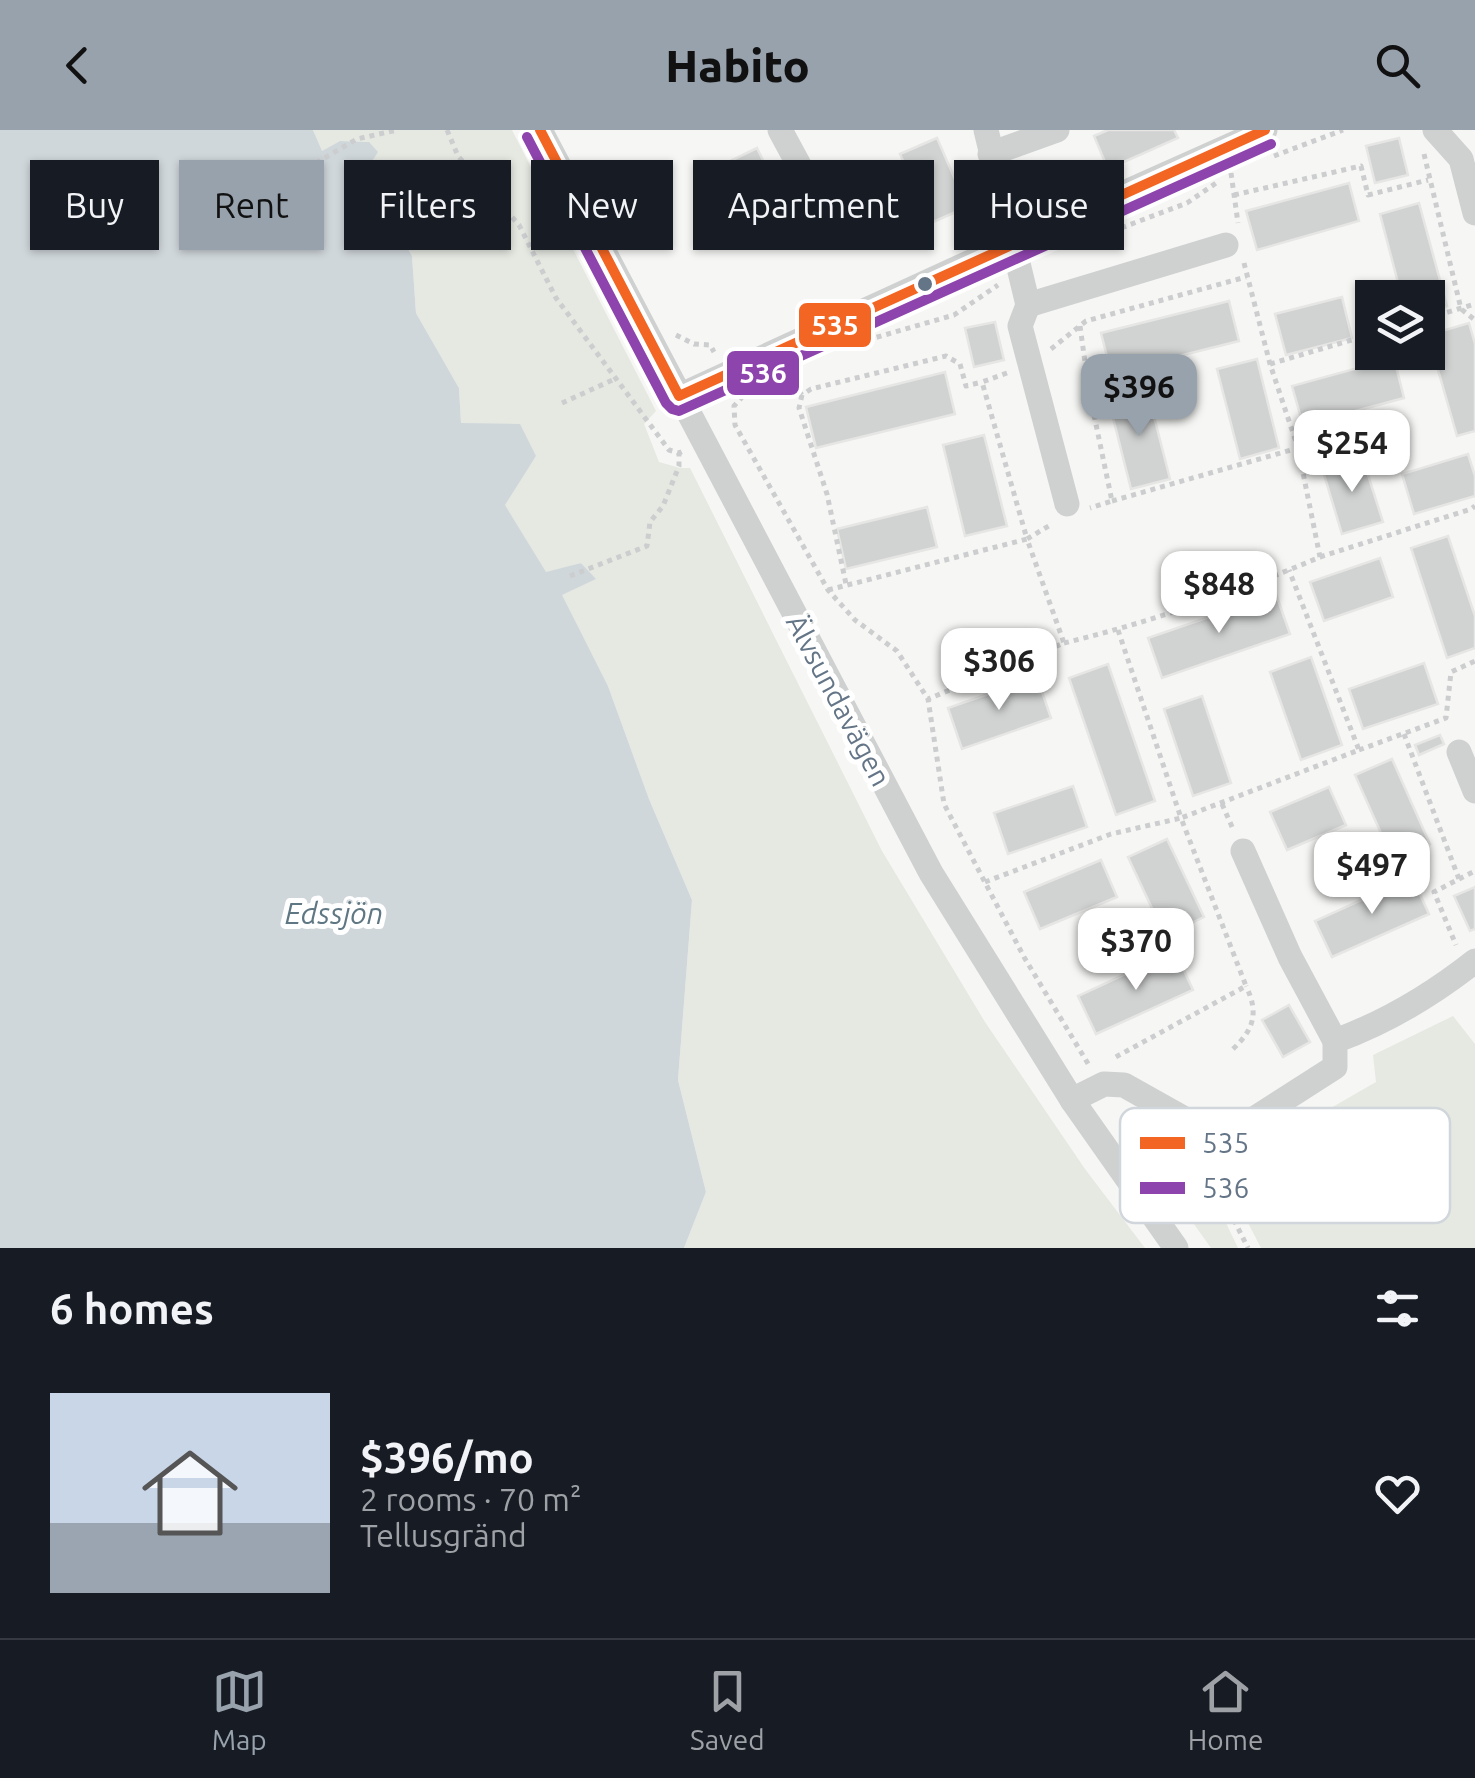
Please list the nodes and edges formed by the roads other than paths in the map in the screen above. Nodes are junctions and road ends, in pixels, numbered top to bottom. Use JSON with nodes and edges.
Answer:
{"nodes":[{"id":1,"x":540,"y":130,"type":"edge"},
{"id":2,"x":780,"y":130,"type":"edge"},
{"id":3,"x":1058,"y":130,"type":"edge"},
{"id":4,"x":1266,"y":130,"type":"edge"},
{"id":5,"x":1430,"y":137,"type":"edge"},
{"id":6,"x":988,"y":142,"type":"edge"},
{"id":7,"x":796,"y":160,"type":"edge"},
{"id":8,"x":1124,"y":194,"type":"edge"},
{"id":9,"x":1475,"y":213,"type":"edge"},
{"id":10,"x":1233,"y":242,"type":"road end"},
{"id":11,"x":997,"y":250,"type":"edge"},
{"id":12,"x":1014,"y":250,"type":"edge"},
{"id":13,"x":1028,"y":306,"type":"junction"},
{"id":14,"x":679,"y":396,"type":"junction"},
{"id":15,"x":1068,"y":512,"type":"road end"},
{"id":16,"x":1460,"y":752,"type":"dead end"},
{"id":17,"x":1475,"y":791,"type":"edge"},
{"id":18,"x":1242,"y":850,"type":"dead end"},
{"id":19,"x":1470,"y":964,"type":"edge"},
{"id":20,"x":1335,"y":1041,"type":"junction"},
{"id":21,"x":1072,"y":1100,"type":"junction"},
{"id":22,"x":1165,"y":1108,"type":"edge"},
{"id":23,"x":1271,"y":1108,"type":"edge"},
{"id":24,"x":1120,"y":1168,"type":"edge"},
{"id":25,"x":1158,"y":1223,"type":"edge"},
{"id":26,"x":1176,"y":1248,"type":"edge"}],
"edges":[{"from":1,"to":14,"type":"street","name":"Älvsundavägen"},
{"from":2,"to":7,"type":"street"},
{"from":3,"to":6,"type":"street"},
{"from":4,"to":8,"type":"street"},
{"from":5,"to":9,"type":"street"},
{"from":10,"to":13,"type":"street"},
{"from":11,"to":14,"type":"street"},
{"from":12,"to":13,"type":"street"},
{"from":13,"to":15,"type":"street"},
{"from":14,"to":21,"type":"street","name":"Älvsundavägen"},
{"from":16,"to":17,"type":"street"},
{"from":18,"to":20,"type":"street"},
{"from":19,"to":20,"type":"street"},
{"from":20,"to":23,"type":"street"},
{"from":21,"to":22,"type":"street"},
{"from":21,"to":24,"type":"street","name":"Älvsundavägen"},
{"from":25,"to":26,"type":"street","name":"Älvsundavägen"}]}
